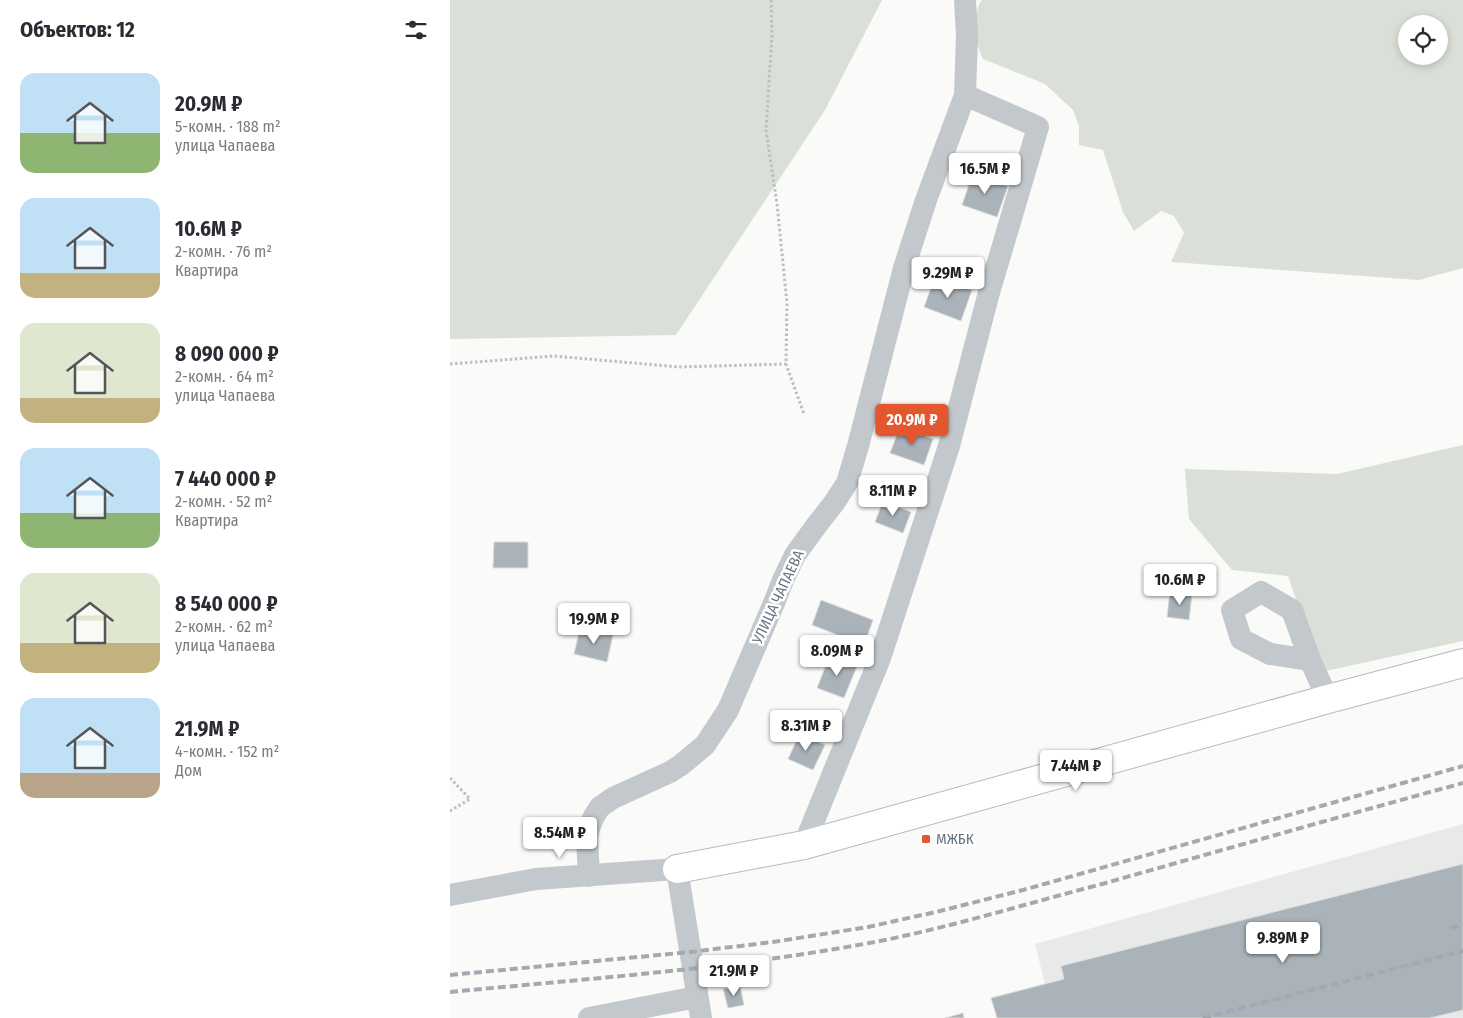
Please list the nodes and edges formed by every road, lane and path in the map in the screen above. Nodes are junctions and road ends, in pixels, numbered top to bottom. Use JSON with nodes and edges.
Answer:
{"nodes":[{"id":1,"x":772,"y":0,"type":"edge"},
{"id":2,"x":965,"y":0,"type":"edge"},
{"id":3,"x":965,"y":95,"type":"junction"},
{"id":4,"x":450,"y":364,"type":"edge"},
{"id":5,"x":786,"y":364,"type":"junction"},
{"id":6,"x":804,"y":414,"type":"dead end"},
{"id":7,"x":1310,"y":660,"type":"dead end"},
{"id":8,"x":1463,"y":663,"type":"edge"},
{"id":9,"x":1328,"y":699,"type":"junction"},
{"id":10,"x":450,"y":778,"type":"edge"},
{"id":11,"x":450,"y":811,"type":"edge"},
{"id":12,"x":804,"y":846,"type":"junction"},
{"id":13,"x":678,"y":869,"type":"junction"},
{"id":14,"x":589,"y":876,"type":"junction"},
{"id":15,"x":450,"y":895,"type":"edge"},
{"id":16,"x":699,"y":1007,"type":"edge"},
{"id":17,"x":589,"y":1018,"type":"edge"}],
"edges":[{"from":1,"to":5,"type":"path"},
{"from":2,"to":3,"type":"street","name":"УЛИЦА ЧАПАЕВА"},
{"from":3,"to":12,"type":"street"},
{"from":3,"to":14,"type":"street","name":"УЛИЦА ЧАПАЕВА"},
{"from":4,"to":5,"type":"path"},
{"from":5,"to":6,"type":"path"},
{"from":7,"to":9,"type":"street"},
{"from":8,"to":9,"type":"main road"},
{"from":9,"to":12,"type":"main road"},
{"from":10,"to":11,"type":"path"},
{"from":12,"to":13,"type":"main road"},
{"from":13,"to":14,"type":"street"},
{"from":13,"to":16,"type":"street"},
{"from":14,"to":15,"type":"street"},
{"from":16,"to":17,"type":"street"}]}
